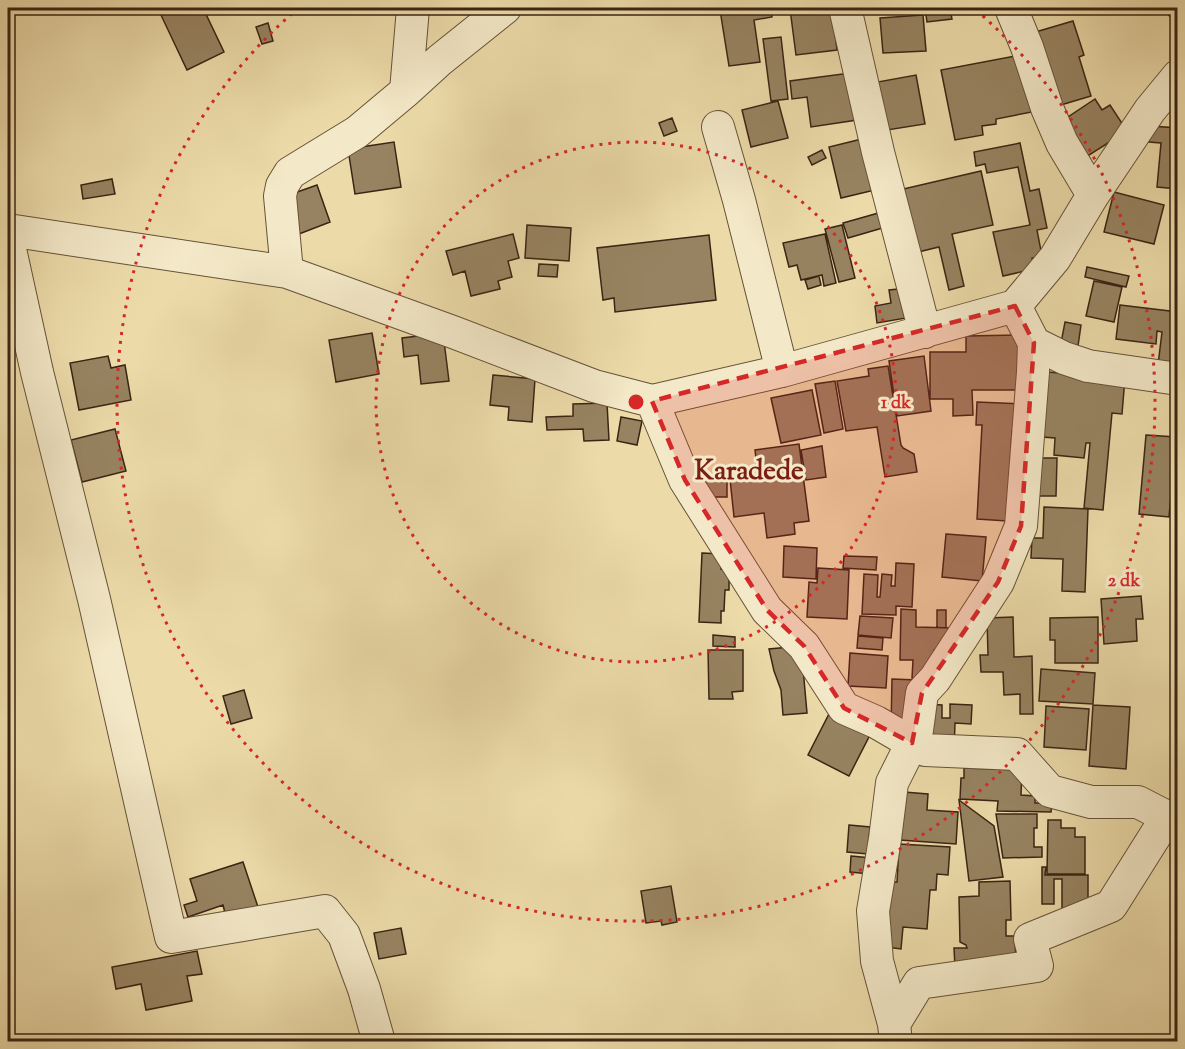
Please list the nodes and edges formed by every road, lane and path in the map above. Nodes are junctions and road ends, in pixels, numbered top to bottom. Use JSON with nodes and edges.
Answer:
{"nodes":[{"id":1,"x":413,"y":8,"type":"edge"},
{"id":2,"x":505,"y":8,"type":"edge"},
{"id":3,"x":847,"y":8,"type":"edge"},
{"id":4,"x":1011,"y":8,"type":"edge"},
{"id":5,"x":1178,"y":76,"type":"edge"},
{"id":6,"x":406,"y":90,"type":"junction"},
{"id":7,"x":718,"y":127,"type":"dead end"},
{"id":8,"x":1093,"y":195,"type":"junction"},
{"id":9,"x":8,"y":230,"type":"edge"},
{"id":10,"x":8,"y":240,"type":"edge"},
{"id":11,"x":287,"y":272,"type":"junction"},
{"id":12,"x":1016,"y":306,"type":"junction"},
{"id":13,"x":925,"y":332,"type":"junction"},
{"id":14,"x":1034,"y":343,"type":"junction"},
{"id":15,"x":782,"y":371,"type":"junction"},
{"id":16,"x":1178,"y":379,"type":"edge"},
{"id":17,"x":652,"y":401,"type":"junction"},
{"id":18,"x":912,"y":743,"type":"junction"},
{"id":19,"x":1172,"y":815,"type":"edge"},
{"id":20,"x":895,"y":1033,"type":"edge"},
{"id":21,"x":379,"y":1041,"type":"edge"}],
"edges":[{"from":1,"to":6,"type":"street"},
{"from":2,"to":6,"type":"street"},
{"from":3,"to":13,"type":"street"},
{"from":4,"to":8,"type":"street"},
{"from":5,"to":8,"type":"street"},
{"from":6,"to":11,"type":"street"},
{"from":7,"to":15,"type":"street"},
{"from":8,"to":12,"type":"street"},
{"from":9,"to":11,"type":"street"},
{"from":10,"to":21,"type":"street"},
{"from":11,"to":17,"type":"street"},
{"from":12,"to":13,"type":"street"},
{"from":12,"to":14,"type":"street"},
{"from":13,"to":15,"type":"street"},
{"from":14,"to":16,"type":"street"},
{"from":14,"to":18,"type":"street"},
{"from":15,"to":17,"type":"street"},
{"from":17,"to":18,"type":"street"},
{"from":18,"to":19,"type":"street"},
{"from":18,"to":20,"type":"street"},
{"from":19,"to":20,"type":"street"}]}
